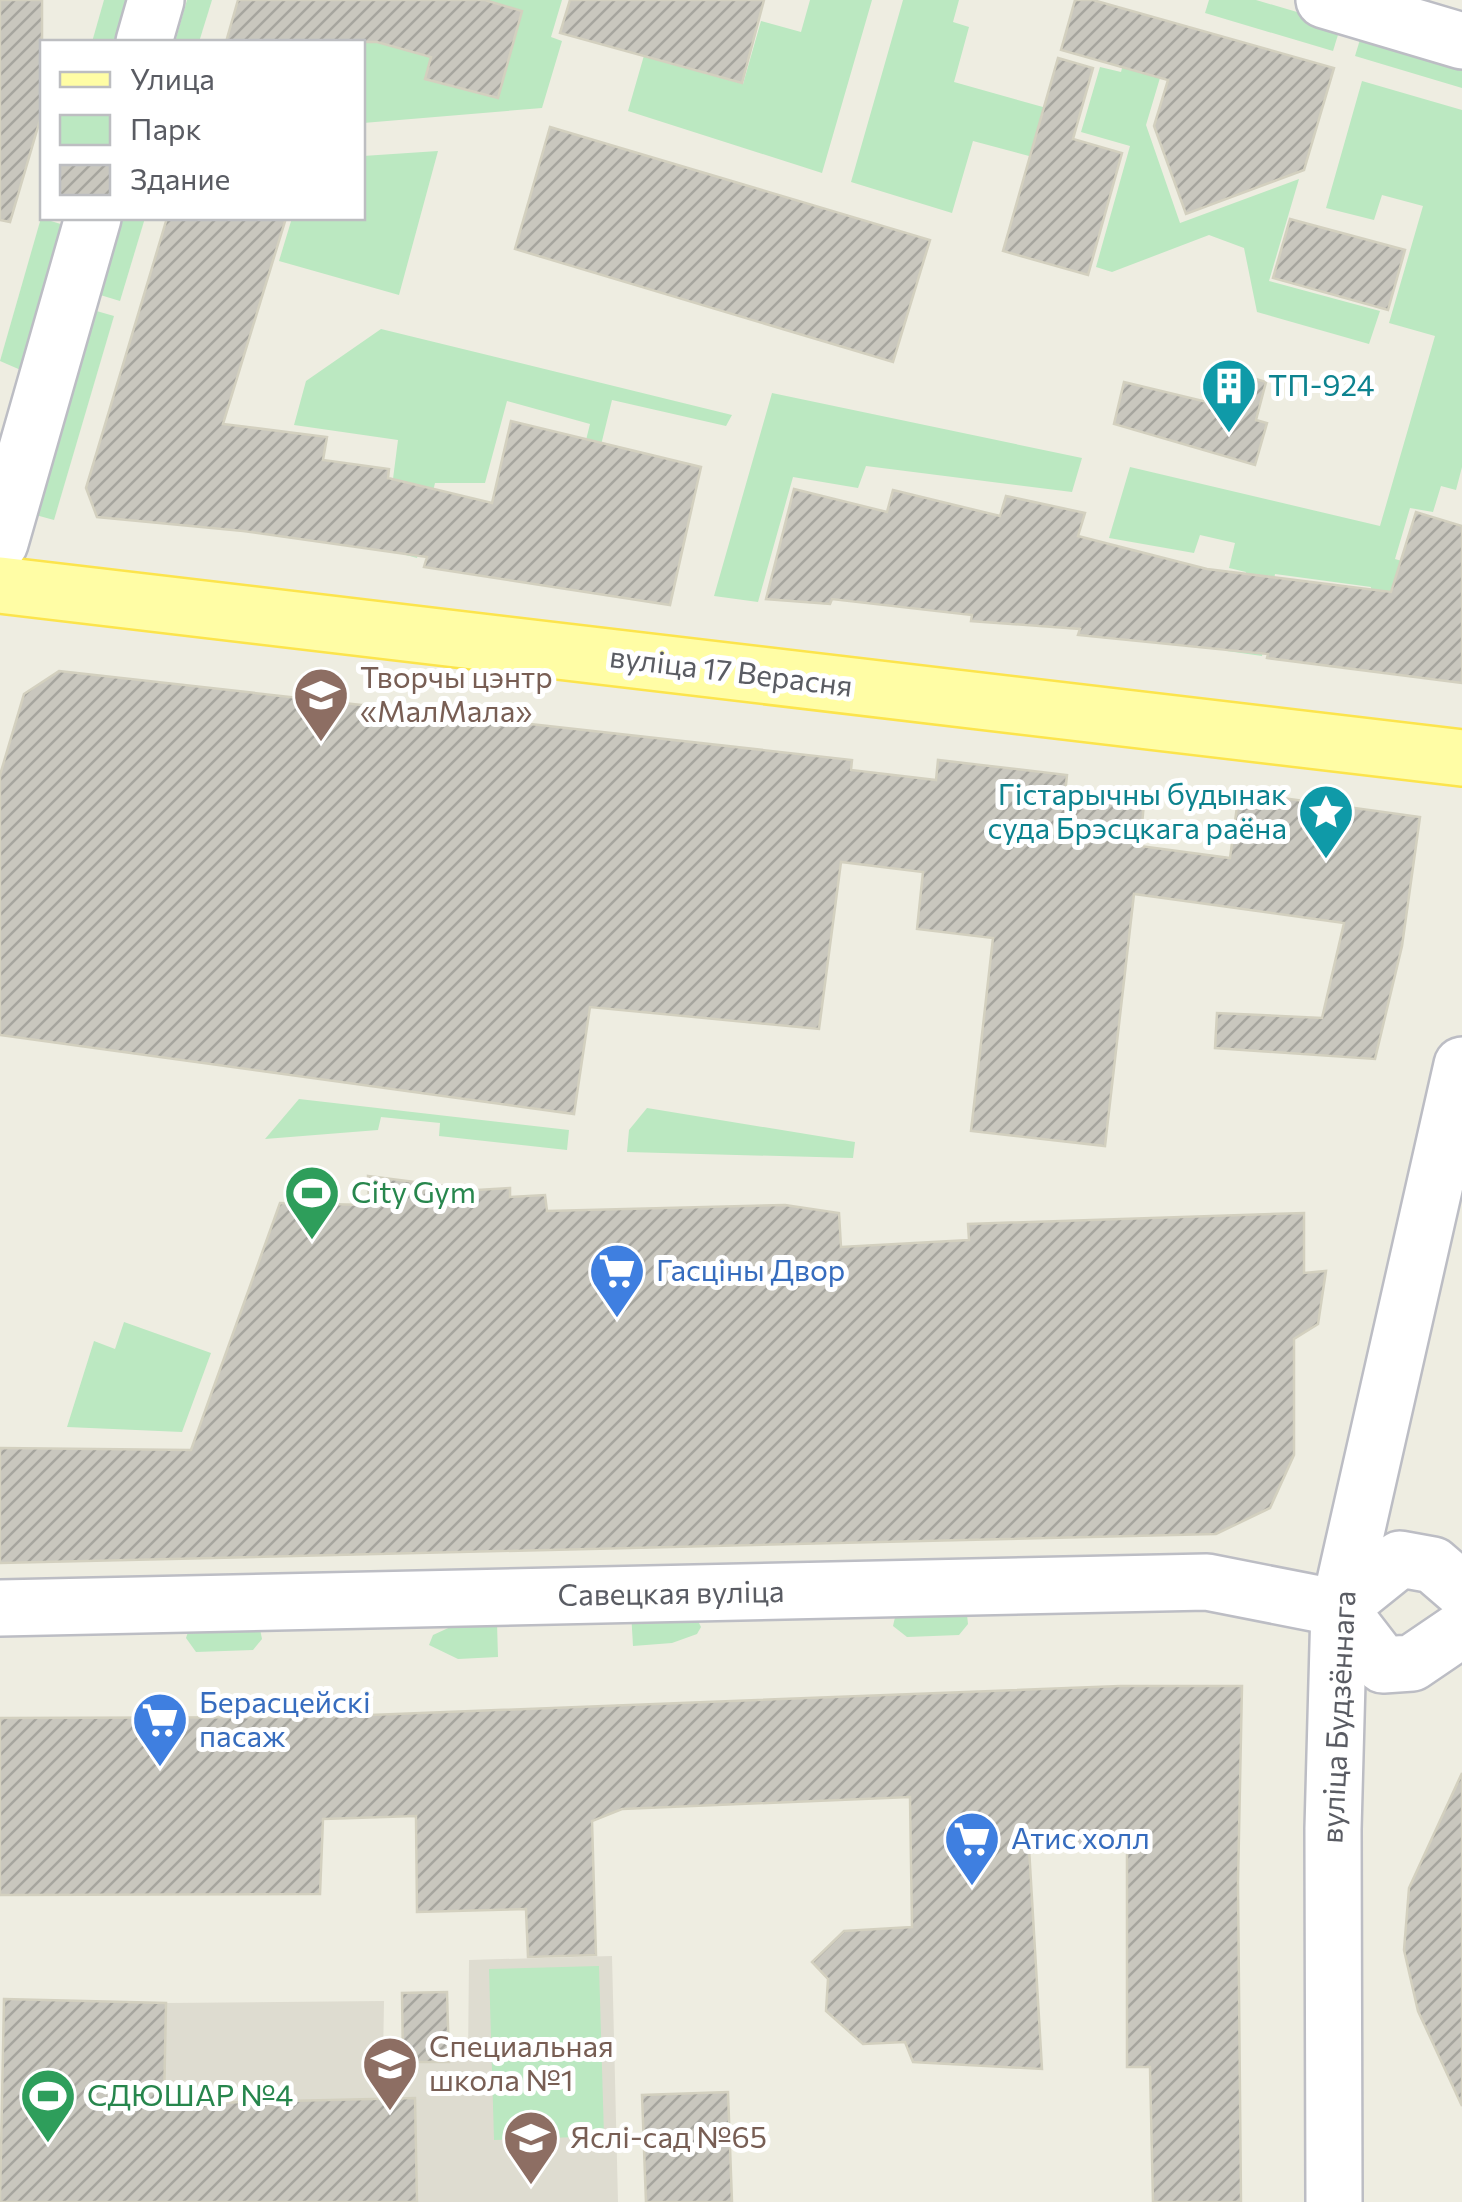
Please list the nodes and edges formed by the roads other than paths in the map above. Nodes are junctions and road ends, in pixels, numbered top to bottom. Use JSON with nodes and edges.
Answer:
{"nodes":[{"id":1,"x":156,"y":0,"type":"edge"},
{"id":2,"x":1324,"y":0,"type":"edge"},
{"id":3,"x":145,"y":40,"type":"edge"},
{"id":4,"x":1462,"y":41,"type":"edge"},
{"id":5,"x":92,"y":220,"type":"edge"},
{"id":6,"x":0,"y":543,"type":"edge"},
{"id":7,"x":0,"y":585,"type":"edge"},
{"id":8,"x":1462,"y":758,"type":"edge"},
{"id":9,"x":1462,"y":1065,"type":"edge"},
{"id":10,"x":1462,"y":1590,"type":"edge"},
{"id":11,"x":0,"y":1608,"type":"edge"},
{"id":12,"x":1339,"y":1608,"type":"junction"},
{"id":13,"x":1462,"y":1629,"type":"edge"},
{"id":14,"x":1334,"y":2202,"type":"edge"}],
"edges":[{"from":1,"to":3,"type":"street"},
{"from":2,"to":4,"type":"street"},
{"from":5,"to":6,"type":"street"},
{"from":7,"to":8,"type":"main road","name":"вуліца 17 Верасня"},
{"from":9,"to":12,"type":"street","name":"вуліца Будзённага"},
{"from":10,"to":12,"type":"street"},
{"from":11,"to":12,"type":"street","name":"Савецкая вуліца"},
{"from":12,"to":13,"type":"street"},
{"from":12,"to":14,"type":"street","name":"вуліца Будзённага"}]}
